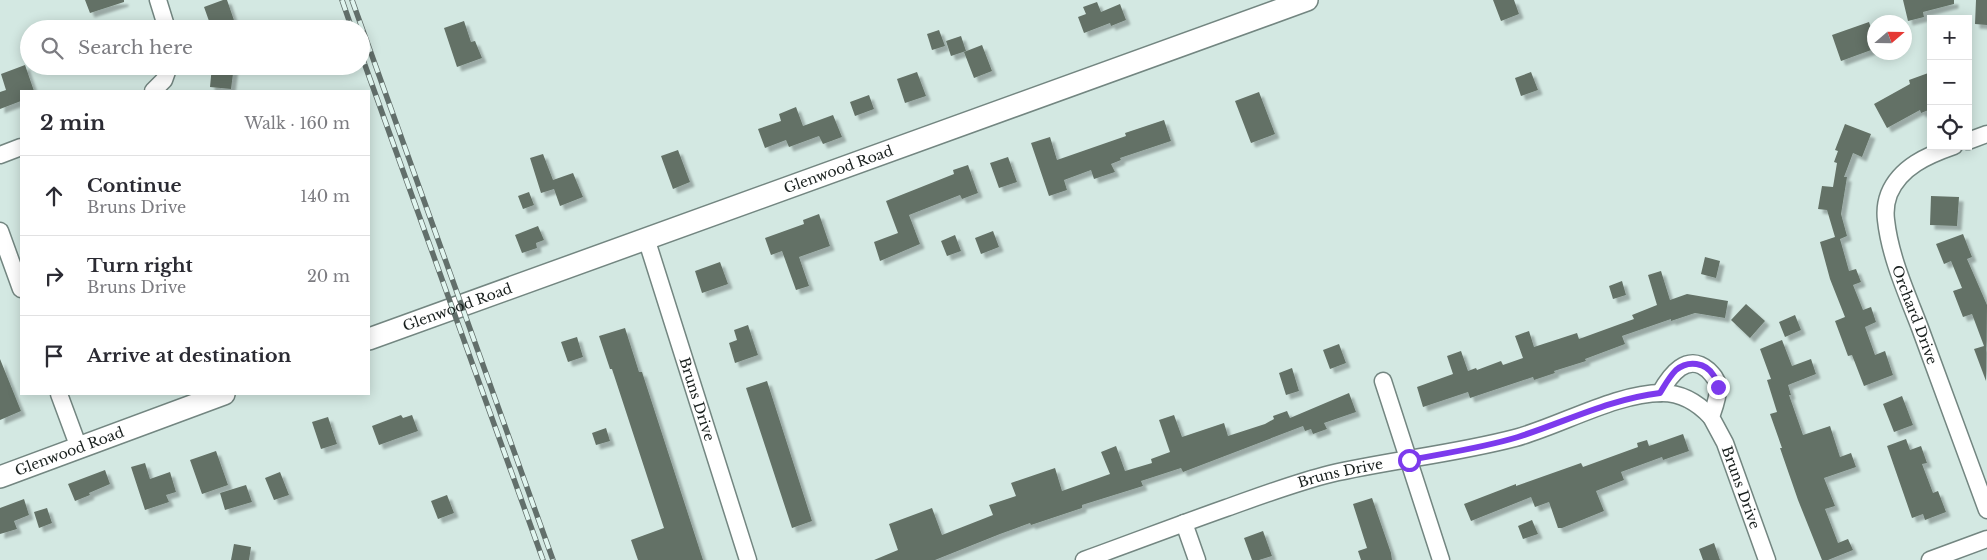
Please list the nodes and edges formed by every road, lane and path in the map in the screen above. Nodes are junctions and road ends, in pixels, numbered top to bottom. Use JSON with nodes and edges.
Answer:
{"nodes":[{"id":1,"x":158,"y":0,"type":"edge"},
{"id":2,"x":1307,"y":0,"type":"edge"},
{"id":3,"x":1284,"y":4,"type":"edge"},
{"id":4,"x":164,"y":20,"type":"edge"},
{"id":5,"x":165,"y":75,"type":"edge"},
{"id":6,"x":154,"y":90,"type":"edge"},
{"id":7,"x":1987,"y":134,"type":"edge"},
{"id":8,"x":1972,"y":140,"type":"edge"},
{"id":9,"x":20,"y":147,"type":"edge"},
{"id":10,"x":1945,"y":150,"type":"edge"},
{"id":11,"x":0,"y":154,"type":"edge"},
{"id":12,"x":0,"y":231,"type":"edge"},
{"id":13,"x":646,"y":238,"type":"junction"},
{"id":14,"x":20,"y":286,"type":"edge"},
{"id":15,"x":370,"y":339,"type":"edge"},
{"id":16,"x":1383,"y":381,"type":"dead end"},
{"id":17,"x":1660,"y":393,"type":"junction"},
{"id":18,"x":59,"y":395,"type":"edge"},
{"id":19,"x":221,"y":395,"type":"edge"},
{"id":20,"x":1711,"y":418,"type":"junction"},
{"id":21,"x":79,"y":448,"type":"junction"},
{"id":22,"x":1409,"y":460,"type":"junction"},
{"id":23,"x":0,"y":477,"type":"edge"},
{"id":24,"x":1987,"y":510,"type":"edge"},
{"id":25,"x":1184,"y":523,"type":"junction"},
{"id":26,"x":1987,"y":539,"type":"edge"},
{"id":27,"x":748,"y":560,"type":"edge"},
{"id":28,"x":1084,"y":560,"type":"edge"},
{"id":29,"x":1197,"y":560,"type":"edge"},
{"id":30,"x":1441,"y":560,"type":"edge"},
{"id":31,"x":1767,"y":560,"type":"edge"},
{"id":32,"x":1930,"y":560,"type":"edge"}],
"edges":[{"from":1,"to":4,"type":"street"},
{"from":2,"to":3,"type":"street","name":"Glenwood Road"},
{"from":3,"to":13,"type":"street","name":"Glenwood Road"},
{"from":5,"to":6,"type":"street"},
{"from":7,"to":8,"type":"street"},
{"from":9,"to":11,"type":"street"},
{"from":10,"to":24,"type":"street","name":"Orchard Drive"},
{"from":12,"to":14,"type":"street"},
{"from":13,"to":15,"type":"street","name":"Glenwood Road"},
{"from":13,"to":27,"type":"street","name":"Bruns Drive"},
{"from":16,"to":22,"type":"street"},
{"from":17,"to":20,"type":"street","name":"Bruns Drive"},
{"from":17,"to":20,"type":"street"},
{"from":17,"to":22,"type":"street","name":"Bruns Drive"},
{"from":18,"to":21,"type":"street"},
{"from":19,"to":21,"type":"street","name":"Glenwood Road"},
{"from":20,"to":31,"type":"street","name":"Bruns Drive"},
{"from":21,"to":23,"type":"street","name":"Glenwood Road"},
{"from":22,"to":25,"type":"street","name":"Bruns Drive"},
{"from":22,"to":30,"type":"street"},
{"from":25,"to":28,"type":"street","name":"Bruns Drive"},
{"from":25,"to":29,"type":"street"},
{"from":26,"to":32,"type":"street"}]}
